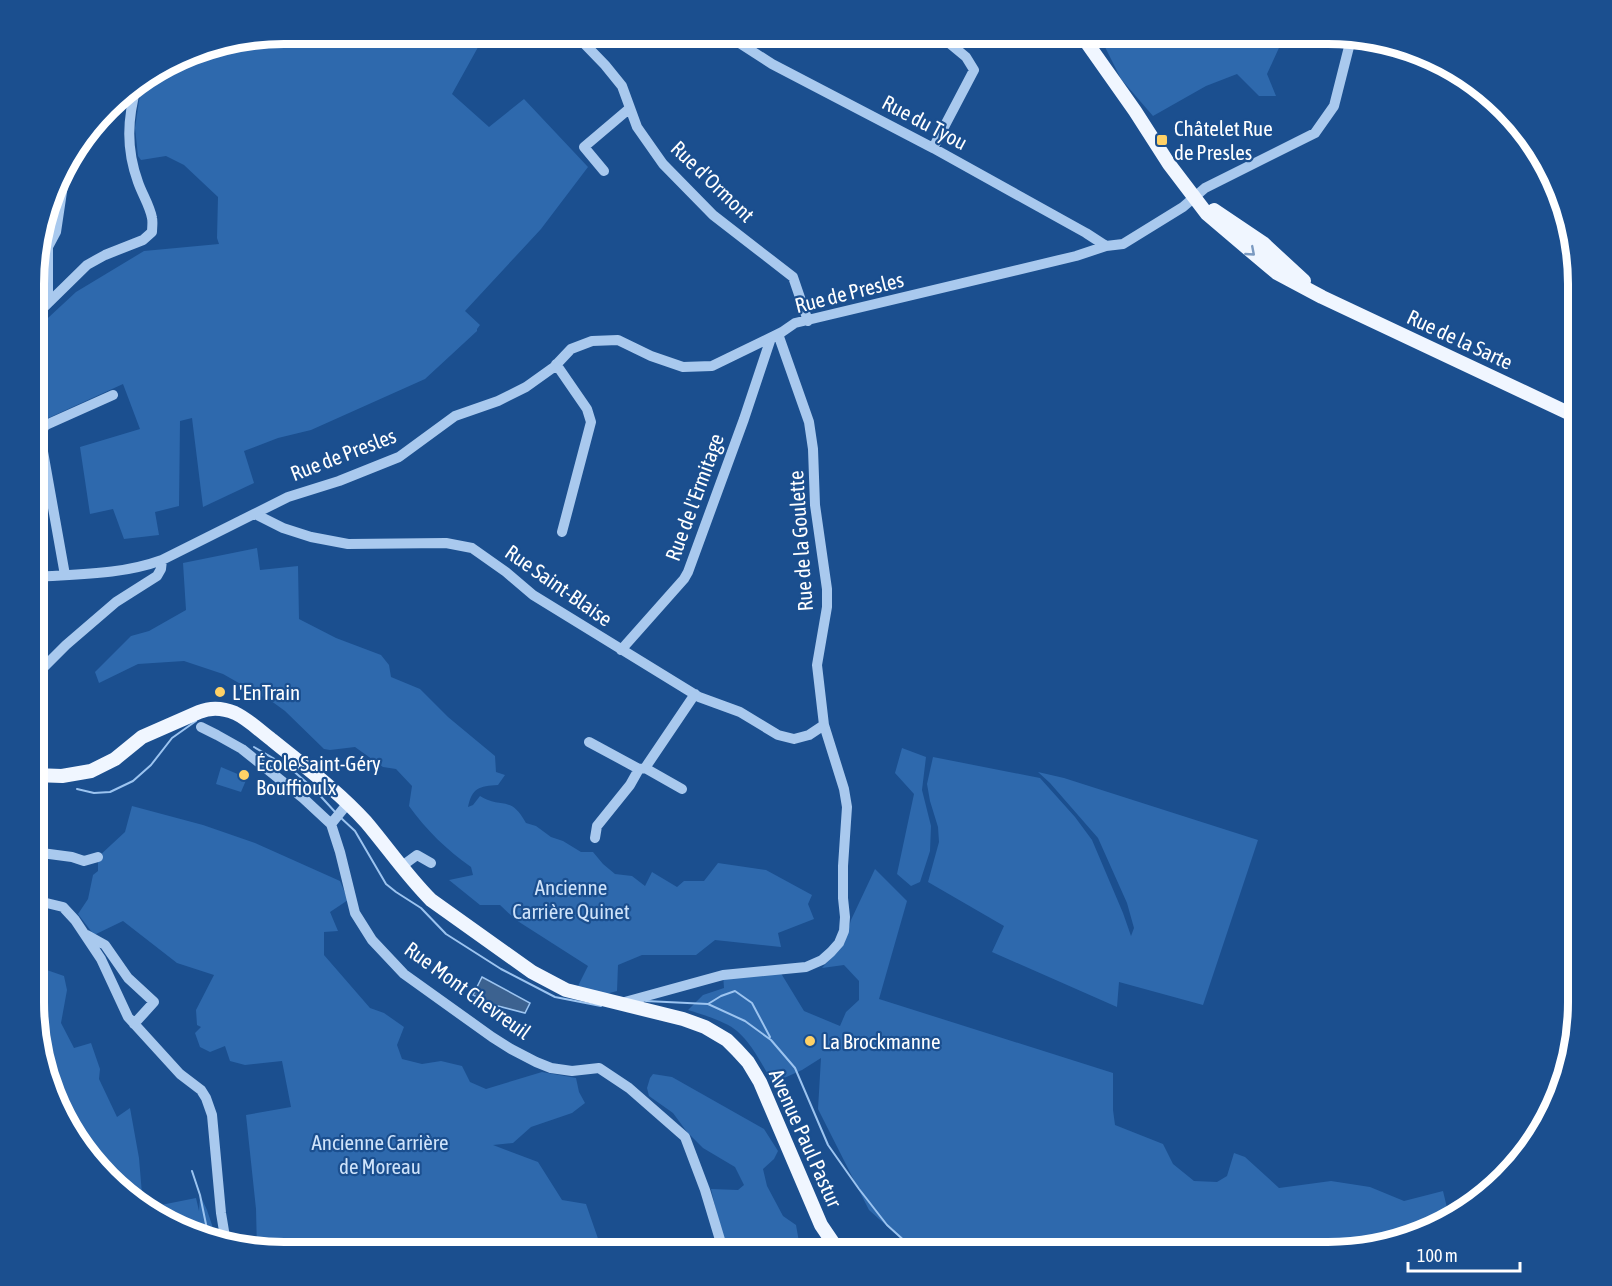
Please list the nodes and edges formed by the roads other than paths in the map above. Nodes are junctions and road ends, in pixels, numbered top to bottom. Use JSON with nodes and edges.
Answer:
{"nodes":[{"id":1,"x":585,"y":44,"type":"edge"},
{"id":2,"x":742,"y":44,"type":"edge"},
{"id":3,"x":950,"y":44,"type":"edge"},
{"id":4,"x":1093,"y":44,"type":"edge"},
{"id":5,"x":1350,"y":45,"type":"edge"},
{"id":6,"x":133,"y":97,"type":"edge"},
{"id":7,"x":630,"y":108,"type":"junction"},
{"id":8,"x":933,"y":148,"type":"junction"},
{"id":9,"x":604,"y":171,"type":"dead end"},
{"id":10,"x":62,"y":192,"type":"edge"},
{"id":11,"x":1194,"y":197,"type":"junction"},
{"id":12,"x":1106,"y":246,"type":"junction"},
{"id":13,"x":48,"y":247,"type":"joint"},
{"id":14,"x":48,"y":302,"type":"junction"},
{"id":15,"x":44,"y":306,"type":"edge"},
{"id":16,"x":808,"y":321,"type":"junction"},
{"id":17,"x":774,"y":336,"type":"junction"},
{"id":18,"x":556,"y":364,"type":"junction"},
{"id":19,"x":112,"y":395,"type":"dead end"},
{"id":20,"x":1568,"y":413,"type":"edge"},
{"id":21,"x":44,"y":427,"type":"edge"},
{"id":22,"x":44,"y":474,"type":"edge"},
{"id":23,"x":255,"y":514,"type":"junction"},
{"id":24,"x":562,"y":532,"type":"dead end"},
{"id":25,"x":162,"y":560,"type":"junction"},
{"id":26,"x":65,"y":575,"type":"junction"},
{"id":27,"x":44,"y":576,"type":"edge"},
{"id":28,"x":621,"y":650,"type":"junction"},
{"id":29,"x":44,"y":667,"type":"edge"},
{"id":30,"x":695,"y":694,"type":"junction"},
{"id":31,"x":824,"y":725,"type":"junction"},
{"id":32,"x":201,"y":727,"type":"dead end"},
{"id":33,"x":588,"y":742,"type":"dead end"},
{"id":34,"x":642,"y":769,"type":"junction"},
{"id":35,"x":44,"y":775,"type":"edge"},
{"id":36,"x":682,"y":789,"type":"dead end"},
{"id":37,"x":338,"y":815,"type":"junction"},
{"id":38,"x":595,"y":838,"type":"dead end"},
{"id":39,"x":44,"y":853,"type":"edge"},
{"id":40,"x":98,"y":857,"type":"dead end"},
{"id":41,"x":431,"y":863,"type":"dead end"},
{"id":42,"x":402,"y":866,"type":"junction"},
{"id":43,"x":44,"y":902,"type":"edge"},
{"id":44,"x":84,"y":933,"type":"junction"},
{"id":45,"x":618,"y":1004,"type":"junction"},
{"id":46,"x":134,"y":1024,"type":"junction"},
{"id":47,"x":225,"y":1235,"type":"edge"},
{"id":48,"x":721,"y":1242,"type":"edge"},
{"id":49,"x":833,"y":1242,"type":"edge"}],
"edges":[{"from":1,"to":7,"type":"street","name":"Rue d'Ormont"},
{"from":2,"to":8,"type":"street","name":"Rue du Tyou"},
{"from":3,"to":8,"type":"street"},
{"from":4,"to":11,"type":"main road","name":"Rue de la Sarte"},
{"from":5,"to":11,"type":"street","name":"Rue de Presles"},
{"from":6,"to":14,"type":"street"},
{"from":7,"to":9,"type":"street"},
{"from":7,"to":16,"type":"street","name":"Rue d'Ormont"},
{"from":8,"to":12,"type":"street","name":"Rue du Tyou"},
{"from":10,"to":13,"type":"street"},
{"from":11,"to":12,"type":"street","name":"Rue de Presles"},
{"from":11,"to":20,"type":"main road","name":"Rue de la Sarte"},
{"from":12,"to":16,"type":"street","name":"Rue de Presles"},
{"from":13,"to":14,"type":"street"},
{"from":14,"to":15,"type":"street"},
{"from":16,"to":17,"type":"street","name":"Rue de Presles"},
{"from":17,"to":18,"type":"street","name":"Rue de Presles"},
{"from":17,"to":28,"type":"street","name":"Rue de l'Ermitage"},
{"from":17,"to":31,"type":"street","name":"Rue de la Goulette"},
{"from":18,"to":23,"type":"street","name":"Rue de Presles"},
{"from":18,"to":24,"type":"street"},
{"from":19,"to":21,"type":"street"},
{"from":22,"to":26,"type":"street"},
{"from":23,"to":25,"type":"street","name":"Rue de Presles"},
{"from":23,"to":28,"type":"street","name":"Rue Saint-Blaise"},
{"from":25,"to":26,"type":"street","name":"Rue de Presles"},
{"from":25,"to":29,"type":"street"},
{"from":26,"to":27,"type":"street","name":"Rue de Presles"},
{"from":28,"to":30,"type":"street","name":"Rue Saint-Blaise"},
{"from":30,"to":31,"type":"street","name":"Rue Saint-Blaise"},
{"from":30,"to":34,"type":"street"},
{"from":31,"to":45,"type":"street","name":"Rue de la Goulette"},
{"from":32,"to":37,"type":"street","name":"Rue Mont Chevreuil"},
{"from":33,"to":34,"type":"street"},
{"from":34,"to":36,"type":"street"},
{"from":34,"to":38,"type":"street"},
{"from":35,"to":37,"type":"main road","name":"Avenue Paul Pastur"},
{"from":37,"to":42,"type":"main road","name":"Avenue Paul Pastur"},
{"from":37,"to":48,"type":"street","name":"Rue Mont Chevreuil"},
{"from":39,"to":40,"type":"street"},
{"from":41,"to":42,"type":"street"},
{"from":42,"to":45,"type":"main road","name":"Avenue Paul Pastur"},
{"from":43,"to":44,"type":"street"},
{"from":44,"to":46,"type":"street"},
{"from":44,"to":46,"type":"street"},
{"from":45,"to":49,"type":"main road","name":"Avenue Paul Pastur"},
{"from":46,"to":47,"type":"street"}]}
